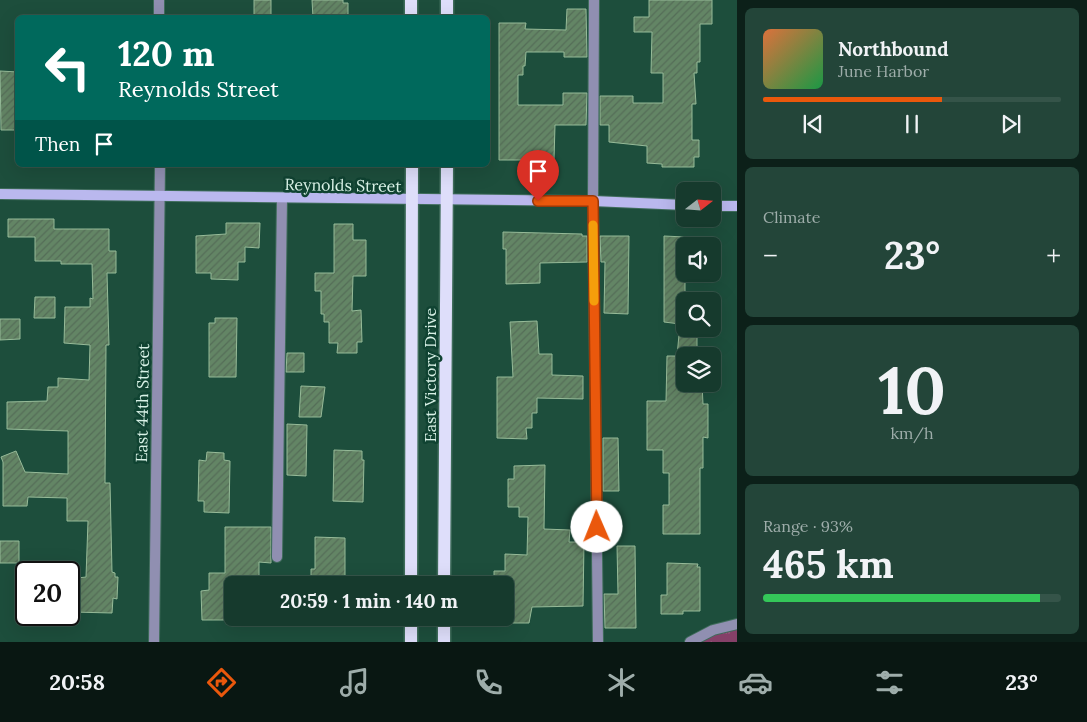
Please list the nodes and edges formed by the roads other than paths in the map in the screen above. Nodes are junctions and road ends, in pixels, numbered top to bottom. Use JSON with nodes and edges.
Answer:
{"nodes":[{"id":1,"x":159,"y":0,"type":"edge"},
{"id":2,"x":411,"y":0,"type":"edge"},
{"id":3,"x":447,"y":0,"type":"edge"},
{"id":4,"x":594,"y":0,"type":"edge"},
{"id":5,"x":159,"y":15,"type":"edge"},
{"id":6,"x":411,"y":15,"type":"edge"},
{"id":7,"x":447,"y":15,"type":"edge"},
{"id":8,"x":160,"y":167,"type":"edge"},
{"id":9,"x":412,"y":167,"type":"edge"},
{"id":10,"x":447,"y":167,"type":"edge"},
{"id":11,"x":0,"y":194,"type":"edge"},
{"id":12,"x":160,"y":197,"type":"junction"},
{"id":13,"x":282,"y":199,"type":"junction"},
{"id":14,"x":447,"y":200,"type":"junction"},
{"id":15,"x":412,"y":201,"type":"junction"},
{"id":16,"x":593,"y":201,"type":"junction"},
{"id":17,"x":676,"y":205,"type":"edge"},
{"id":18,"x":721,"y":206,"type":"edge"},
{"id":19,"x":737,"y":206,"type":"edge"},
{"id":20,"x":277,"y":557,"type":"dead end"},
{"id":21,"x":411,"y":576,"type":"edge"},
{"id":22,"x":444,"y":576,"type":"edge"},
{"id":23,"x":737,"y":624,"type":"edge"},
{"id":24,"x":411,"y":626,"type":"edge"},
{"id":25,"x":444,"y":626,"type":"edge"},
{"id":26,"x":154,"y":642,"type":"edge"},
{"id":27,"x":411,"y":642,"type":"edge"},
{"id":28,"x":444,"y":642,"type":"edge"},
{"id":29,"x":598,"y":642,"type":"edge"},
{"id":30,"x":690,"y":642,"type":"edge"}],
"edges":[{"from":1,"to":5,"type":"street"},
{"from":2,"to":6,"type":"main road"},
{"from":3,"to":7,"type":"main road"},
{"from":4,"to":16,"type":"street"},
{"from":8,"to":12,"type":"street","name":"East 44th Street"},
{"from":9,"to":15,"type":"main road","name":"East Victory Drive"},
{"from":10,"to":14,"type":"main road","name":"East Victory Drive"},
{"from":11,"to":12,"type":"street","name":"Reynolds Street"},
{"from":12,"to":13,"type":"street","name":"Reynolds Street"},
{"from":12,"to":26,"type":"street","name":"East 44th Street"},
{"from":13,"to":15,"type":"street","name":"Reynolds Street"},
{"from":13,"to":20,"type":"street"},
{"from":14,"to":15,"type":"street","name":"Reynolds Street"},
{"from":14,"to":16,"type":"street","name":"Reynolds Street"},
{"from":14,"to":22,"type":"main road","name":"East Victory Drive"},
{"from":15,"to":21,"type":"main road","name":"East Victory Drive"},
{"from":16,"to":17,"type":"street","name":"Reynolds Street"},
{"from":16,"to":29,"type":"street"},
{"from":18,"to":19,"type":"street"},
{"from":23,"to":30,"type":"street"},
{"from":24,"to":27,"type":"main road"},
{"from":25,"to":28,"type":"main road"}]}
